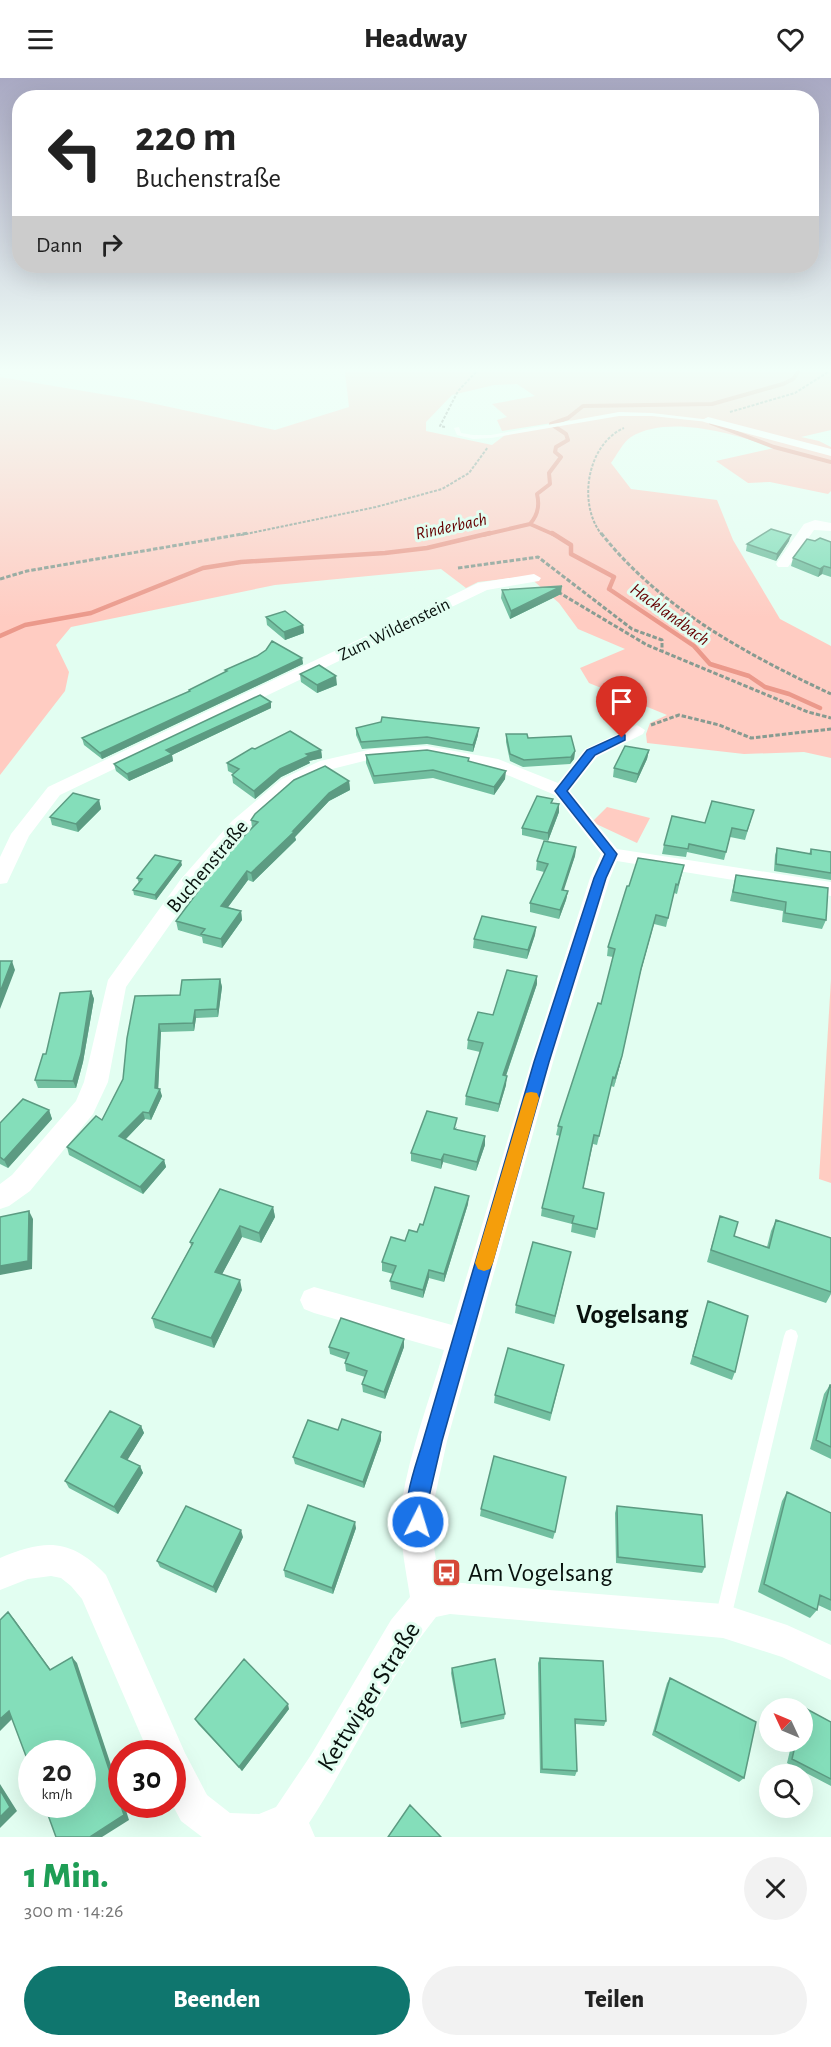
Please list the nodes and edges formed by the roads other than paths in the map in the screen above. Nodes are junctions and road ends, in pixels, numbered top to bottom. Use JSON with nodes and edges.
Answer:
{"nodes":[{"id":1,"x":831,"y":527,"type":"edge"},
{"id":2,"x":783,"y":564,"type":"dead end"},
{"id":3,"x":534,"y":578,"type":"road end"},
{"id":4,"x":637,"y":730,"type":"road end"},
{"id":5,"x":561,"y":791,"type":"junction"},
{"id":6,"x":611,"y":854,"type":"junction"},
{"id":7,"x":0,"y":878,"type":"edge"},
{"id":8,"x":831,"y":889,"type":"edge"},
{"id":9,"x":0,"y":1198,"type":"edge"},
{"id":10,"x":314,"y":1300,"type":"dead end"},
{"id":11,"x":791,"y":1336,"type":"dead end"},
{"id":12,"x":461,"y":1341,"type":"junction"},
{"id":13,"x":0,"y":1574,"type":"edge"},
{"id":14,"x":426,"y":1602,"type":"junction"},
{"id":15,"x":723,"y":1621,"type":"junction"},
{"id":16,"x":831,"y":1663,"type":"edge"},
{"id":17,"x":161,"y":1740,"type":"edge"},
{"id":18,"x":186,"y":1793,"type":"edge"},
{"id":19,"x":293,"y":1829,"type":"edge"}],
"edges":[{"from":1,"to":2,"type":"street"},
{"from":3,"to":7,"type":"street","name":"Zum Wildenstein"},
{"from":4,"to":5,"type":"street"},
{"from":5,"to":6,"type":"street","name":"Buchenstraße"},
{"from":5,"to":9,"type":"street","name":"Buchenstraße"},
{"from":6,"to":8,"type":"street"},
{"from":6,"to":12,"type":"street"},
{"from":10,"to":12,"type":"street"},
{"from":11,"to":15,"type":"lane"},
{"from":12,"to":14,"type":"street"},
{"from":13,"to":17,"type":"street"},
{"from":14,"to":15,"type":"street","name":"Kettwiger Straße"},
{"from":14,"to":19,"type":"street","name":"Kettwiger Straße"},
{"from":15,"to":16,"type":"street","name":"Kettwiger Straße"},
{"from":18,"to":19,"type":"street","name":"Kettwiger Straße"}]}
